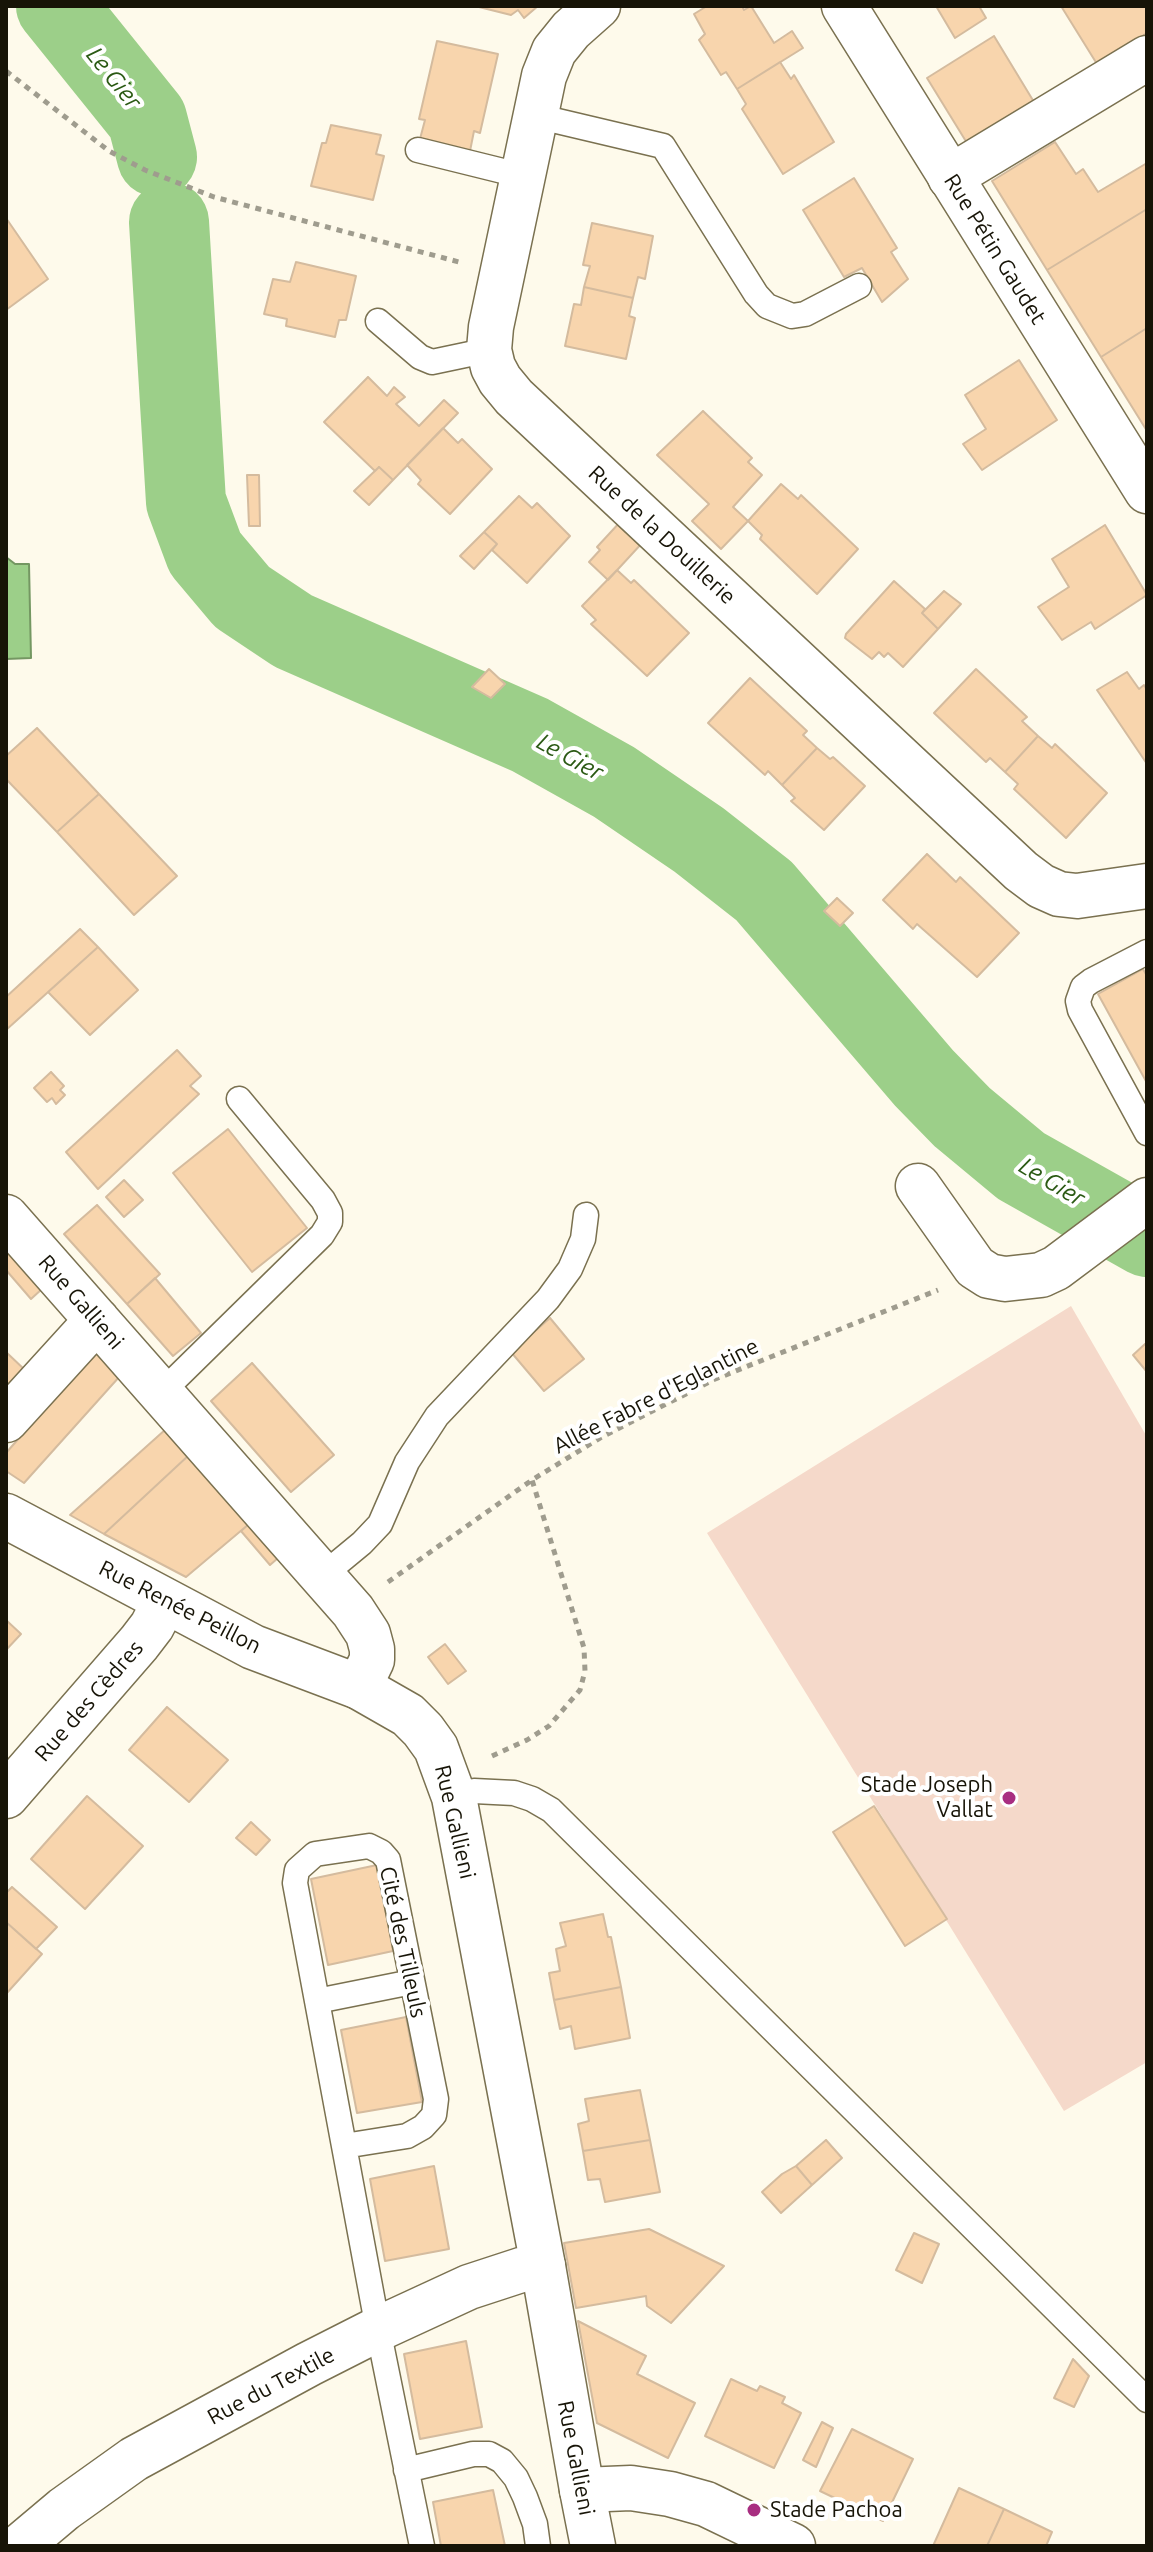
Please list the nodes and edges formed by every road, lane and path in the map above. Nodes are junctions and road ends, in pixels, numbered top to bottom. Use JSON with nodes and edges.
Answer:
{"nodes":[{"id":1,"x":598,"y":6,"type":"edge"},
{"id":2,"x":844,"y":6,"type":"edge"},
{"id":3,"x":1147,"y":58,"type":"edge"},
{"id":4,"x":6,"y":71,"type":"edge"},
{"id":5,"x":536,"y":116,"type":"junction"},
{"id":6,"x":418,"y":150,"type":"dead end"},
{"id":7,"x":523,"y":176,"type":"junction"},
{"id":8,"x":950,"y":177,"type":"junction"},
{"id":9,"x":502,"y":273,"type":"junction"},
{"id":10,"x":859,"y":286,"type":"dead end"},
{"id":11,"x":378,"y":321,"type":"dead end"},
{"id":12,"x":489,"y":350,"type":"junction"},
{"id":13,"x":1144,"y":478,"type":"edge"},
{"id":14,"x":1147,"y":886,"type":"edge"},
{"id":15,"x":1147,"y":952,"type":"edge"},
{"id":16,"x":239,"y":1099,"type":"dead end"},
{"id":17,"x":1147,"y":1133,"type":"edge"},
{"id":18,"x":918,"y":1186,"type":"dead end"},
{"id":19,"x":1142,"y":1203,"type":"edge"},
{"id":20,"x":586,"y":1215,"type":"dead end"},
{"id":21,"x":6,"y":1217,"type":"edge"},
{"id":22,"x":989,"y":1276,"type":"junction"},
{"id":23,"x":97,"y":1320,"type":"junction"},
{"id":24,"x":161,"y":1393,"type":"junction"},
{"id":25,"x":6,"y":1420,"type":"edge"},
{"id":26,"x":532,"y":1480,"type":"junction"},
{"id":27,"x":6,"y":1516,"type":"edge"},
{"id":28,"x":322,"y":1576,"type":"junction"},
{"id":29,"x":387,"y":1583,"type":"dead end"},
{"id":30,"x":165,"y":1601,"type":"junction"},
{"id":31,"x":359,"y":1687,"type":"junction"},
{"id":32,"x":450,"y":1784,"type":"junction"},
{"id":33,"x":6,"y":1796,"type":"edge"},
{"id":34,"x":412,"y":1982,"type":"junction"},
{"id":35,"x":317,"y":2001,"type":"junction"},
{"id":36,"x":344,"y":2146,"type":"junction"},
{"id":37,"x":543,"y":2266,"type":"junction"},
{"id":38,"x":378,"y":2329,"type":"junction"},
{"id":39,"x":1147,"y":2400,"type":"edge"},
{"id":40,"x":406,"y":2470,"type":"junction"},
{"id":41,"x":582,"y":2490,"type":"junction"},
{"id":42,"x":20,"y":2546,"type":"edge"},
{"id":43,"x":422,"y":2546,"type":"edge"},
{"id":44,"x":538,"y":2546,"type":"edge"},
{"id":45,"x":593,"y":2546,"type":"edge"},
{"id":46,"x":793,"y":2546,"type":"edge"}],
"edges":[{"from":1,"to":5,"type":"street"},
{"from":2,"to":8,"type":"street","name":"Rue Pétin Gaudet"},
{"from":3,"to":8,"type":"street"},
{"from":4,"to":9,"type":"path"},
{"from":5,"to":7,"type":"street"},
{"from":5,"to":10,"type":"lane"},
{"from":6,"to":7,"type":"lane"},
{"from":7,"to":9,"type":"street"},
{"from":8,"to":13,"type":"street","name":"Rue Pétin Gaudet"},
{"from":9,"to":12,"type":"street"},
{"from":11,"to":12,"type":"lane"},
{"from":12,"to":14,"type":"street","name":"Rue de la Douillerie"},
{"from":15,"to":17,"type":"lane"},
{"from":16,"to":24,"type":"lane"},
{"from":18,"to":22,"type":"street"},
{"from":19,"to":22,"type":"street"},
{"from":20,"to":28,"type":"lane"},
{"from":21,"to":23,"type":"street","name":"Rue Gallieni"},
{"from":22,"to":26,"type":"path","name":"Allée Fabre d'Eglantine"},
{"from":23,"to":24,"type":"street","name":"Rue Gallieni"},
{"from":23,"to":25,"type":"street"},
{"from":24,"to":28,"type":"street","name":"Rue Gallieni"},
{"from":26,"to":29,"type":"path","name":"Allée Fabre d'Eglantine"},
{"from":26,"to":32,"type":"path"},
{"from":27,"to":30,"type":"street","name":"Rue Renée Peillon"},
{"from":28,"to":31,"type":"street","name":"Rue Gallieni"},
{"from":30,"to":31,"type":"street","name":"Rue Renée Peillon"},
{"from":30,"to":33,"type":"street","name":"Rue des Cèdres"},
{"from":31,"to":32,"type":"street","name":"Rue Gallieni"},
{"from":32,"to":37,"type":"street","name":"Rue Gallieni"},
{"from":32,"to":39,"type":"lane"},
{"from":34,"to":35,"type":"lane"},
{"from":34,"to":35,"type":"lane","name":"Cité des Tilleuls"},
{"from":34,"to":36,"type":"lane","name":"Cité des Tilleuls"},
{"from":35,"to":36,"type":"lane","name":"Cité des Tilleuls"},
{"from":36,"to":38,"type":"lane","name":"Cité des Tilleuls"},
{"from":37,"to":38,"type":"street","name":"Rue du Textile"},
{"from":37,"to":41,"type":"street","name":"Rue Gallieni"},
{"from":38,"to":40,"type":"lane","name":"Cité des Tilleuls"},
{"from":38,"to":42,"type":"street","name":"Rue du Textile"},
{"from":40,"to":43,"type":"lane","name":"Cité des Tilleuls"},
{"from":40,"to":44,"type":"lane"},
{"from":41,"to":45,"type":"street","name":"Rue Gallieni"},
{"from":41,"to":46,"type":"street"}]}
